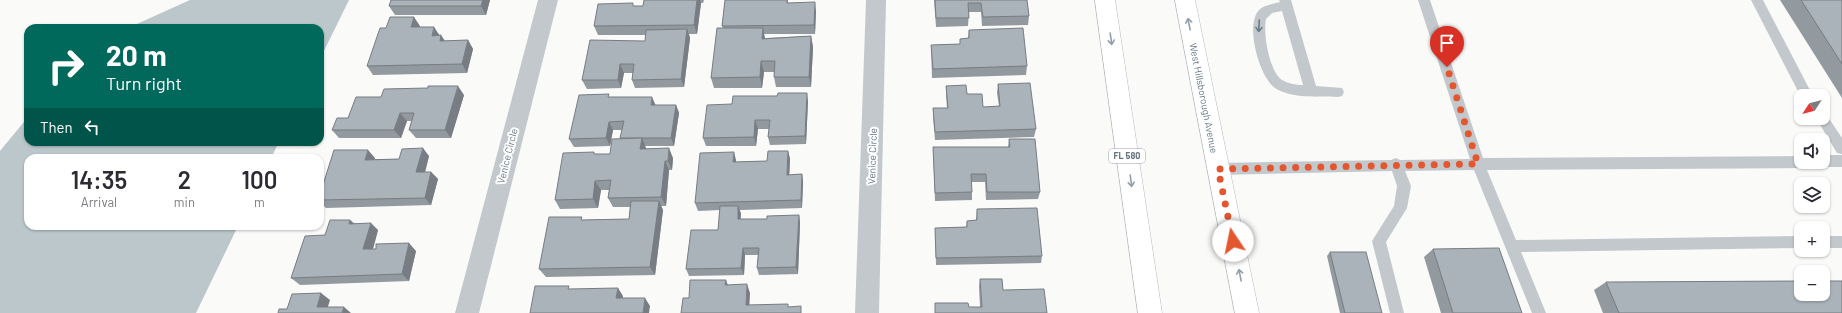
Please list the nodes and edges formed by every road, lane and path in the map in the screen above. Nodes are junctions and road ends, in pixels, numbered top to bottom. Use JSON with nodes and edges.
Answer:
{"nodes":[{"id":1,"x":548,"y":0,"type":"edge"},
{"id":2,"x":876,"y":0,"type":"edge"},
{"id":3,"x":1105,"y":0,"type":"edge"},
{"id":4,"x":1185,"y":0,"type":"edge"},
{"id":5,"x":1424,"y":0,"type":"edge"},
{"id":6,"x":1757,"y":0,"type":"edge"},
{"id":7,"x":1286,"y":3,"type":"edge"},
{"id":8,"x":1804,"y":89,"type":"edge"},
{"id":9,"x":1311,"y":91,"type":"junction"},
{"id":10,"x":1338,"y":92,"type":"dead end"},
{"id":11,"x":1827,"y":125,"type":"edge"},
{"id":12,"x":1842,"y":149,"type":"edge"},
{"id":13,"x":1830,"y":161,"type":"edge"},
{"id":14,"x":1842,"y":161,"type":"edge"},
{"id":15,"x":1794,"y":162,"type":"edge"},
{"id":16,"x":1396,"y":164,"type":"junction"},
{"id":17,"x":1478,"y":164,"type":"junction"},
{"id":18,"x":1218,"y":169,"type":"junction"},
{"id":19,"x":1794,"y":242,"type":"edge"},
{"id":20,"x":1830,"y":242,"type":"edge"},
{"id":21,"x":1842,"y":242,"type":"edge"},
{"id":22,"x":1513,"y":246,"type":"junction"},
{"id":23,"x":467,"y":313,"type":"edge"},
{"id":24,"x":867,"y":313,"type":"edge"},
{"id":25,"x":1150,"y":313,"type":"edge"},
{"id":26,"x":1247,"y":313,"type":"edge"},
{"id":27,"x":1397,"y":313,"type":"edge"},
{"id":28,"x":1539,"y":313,"type":"edge"}],
"edges":[{"from":1,"to":23,"type":"street","name":"Venice Circle"},
{"from":2,"to":24,"type":"street","name":"Venice Circle"},
{"from":3,"to":25,"type":"main road","number":"FL 580","one_way":true},
{"from":18,"to":4,"type":"main road","name":"West Hillsborough Avenue","one_way":true},
{"from":5,"to":17,"type":"lane"},
{"from":6,"to":8,"type":"lane"},
{"from":7,"to":9,"type":"lane"},
{"from":7,"to":9,"type":"lane","one_way":true},
{"from":9,"to":10,"type":"lane"},
{"from":11,"to":12,"type":"lane"},
{"from":13,"to":14,"type":"lane"},
{"from":15,"to":17,"type":"lane"},
{"from":16,"to":17,"type":"lane"},
{"from":16,"to":18,"type":"lane"},
{"from":16,"to":27,"type":"lane"},
{"from":17,"to":22,"type":"lane"},
{"from":26,"to":18,"type":"main road","name":"West Hillsborough Avenue","one_way":true},
{"from":19,"to":22,"type":"lane"},
{"from":20,"to":21,"type":"lane"},
{"from":22,"to":28,"type":"lane"}]}
